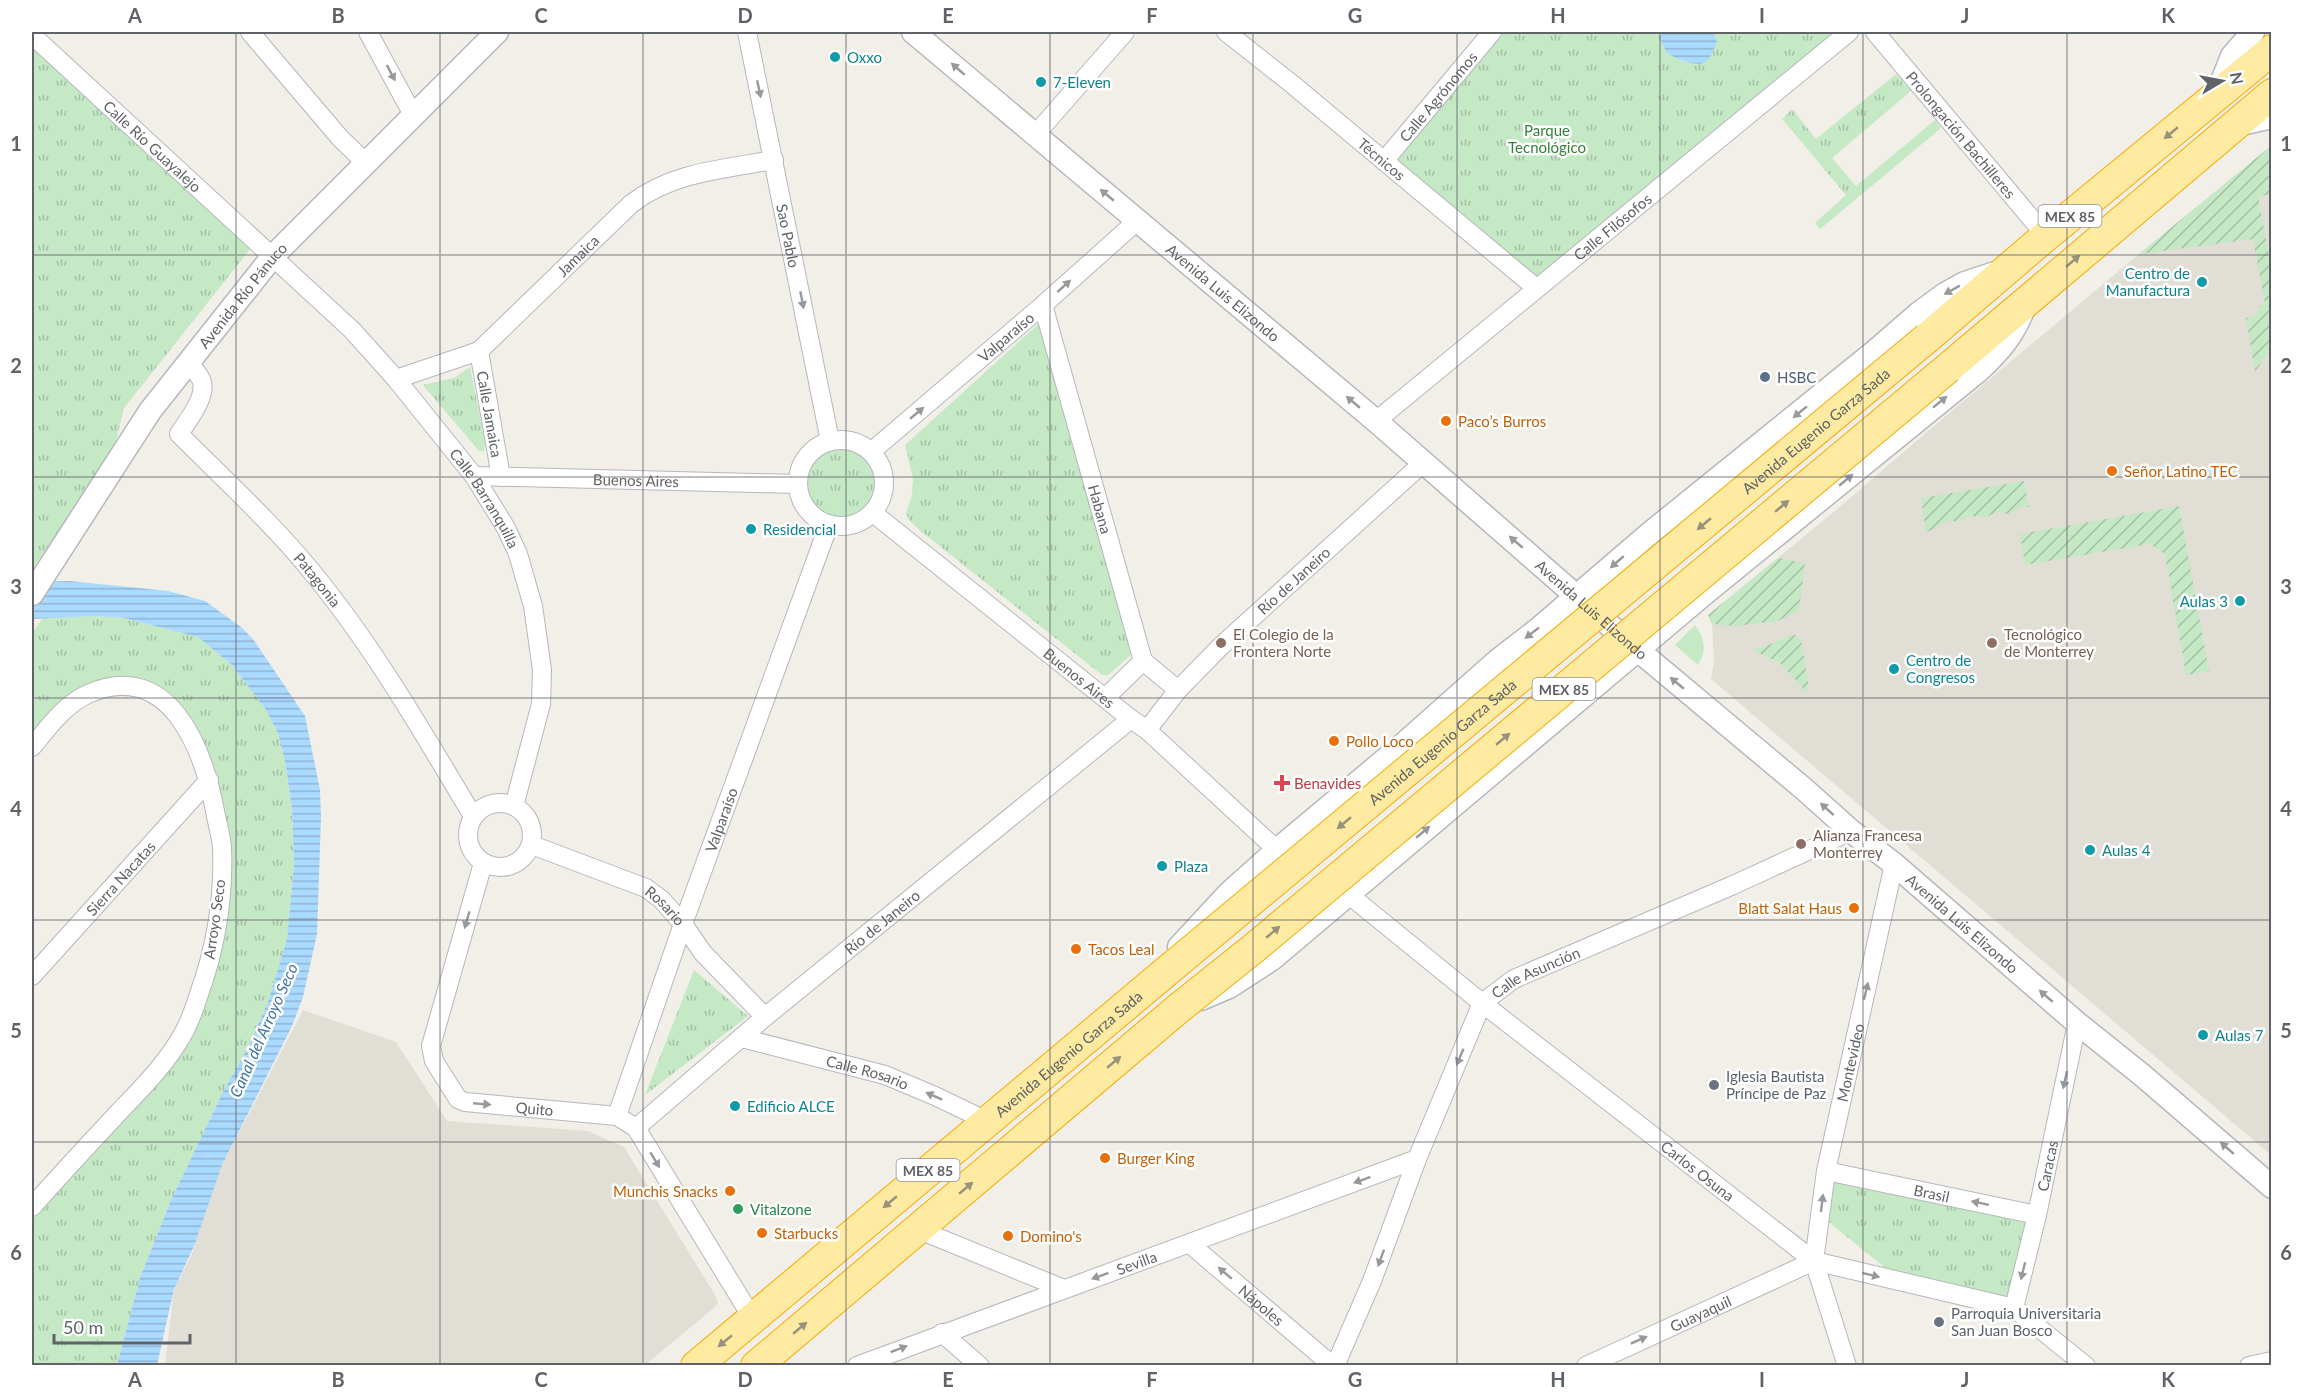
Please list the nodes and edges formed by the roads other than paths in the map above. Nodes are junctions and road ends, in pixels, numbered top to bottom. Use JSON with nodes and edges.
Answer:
{"nodes":[{"id":1,"x":250,"y":32,"type":"edge"},
{"id":2,"x":368,"y":32,"type":"edge"},
{"id":3,"x":497,"y":32,"type":"edge"},
{"id":4,"x":747,"y":32,"type":"edge"},
{"id":5,"x":913,"y":32,"type":"edge"},
{"id":6,"x":1125,"y":32,"type":"edge"},
{"id":7,"x":1226,"y":32,"type":"edge"},
{"id":8,"x":1492,"y":32,"type":"edge"},
{"id":9,"x":1849,"y":32,"type":"edge"},
{"id":10,"x":1875,"y":32,"type":"edge"},
{"id":11,"x":2253,"y":32,"type":"edge"},
{"id":12,"x":32,"y":35,"type":"edge"},
{"id":13,"x":2271,"y":50,"type":"edge"},
{"id":14,"x":2271,"y":94,"type":"edge"},
{"id":15,"x":2216,"y":96,"type":"junction"},
{"id":16,"x":413,"y":115,"type":"junction"},
{"id":17,"x":2271,"y":117,"type":"edge"},
{"id":18,"x":2234,"y":126,"type":"junction"},
{"id":19,"x":1035,"y":135,"type":"junction"},
{"id":20,"x":774,"y":160,"type":"junction"},
{"id":21,"x":1384,"y":161,"type":"junction"},
{"id":22,"x":366,"y":163,"type":"junction"},
{"id":23,"x":1137,"y":221,"type":"junction"},
{"id":24,"x":2046,"y":236,"type":"junction"},
{"id":25,"x":273,"y":256,"type":"junction"},
{"id":26,"x":2007,"y":269,"type":"junction"},
{"id":27,"x":1536,"y":288,"type":"junction"},
{"id":28,"x":2028,"y":299,"type":"junction"},
{"id":29,"x":1044,"y":305,"type":"junction"},
{"id":30,"x":479,"y":351,"type":"junction"},
{"id":31,"x":188,"y":362,"type":"junction"},
{"id":32,"x":396,"y":379,"type":"junction"},
{"id":33,"x":1376,"y":421,"type":"junction"},
{"id":34,"x":830,"y":441,"type":"junction"},
{"id":35,"x":872,"y":451,"type":"junction"},
{"id":36,"x":1423,"y":463,"type":"junction"},
{"id":37,"x":474,"y":476,"type":"junction"},
{"id":38,"x":501,"y":477,"type":"junction"},
{"id":39,"x":798,"y":484,"type":"junction"},
{"id":40,"x":873,"y":513,"type":"junction"},
{"id":41,"x":829,"y":524,"type":"junction"},
{"id":42,"x":1649,"y":534,"type":"junction"},
{"id":43,"x":32,"y":594,"type":"edge"},
{"id":44,"x":1704,"y":594,"type":"junction"},
{"id":45,"x":1577,"y":596,"type":"junction"},
{"id":46,"x":1639,"y":651,"type":"junction"},
{"id":47,"x":1143,"y":661,"type":"junction"},
{"id":48,"x":1497,"y":661,"type":"junction"},
{"id":49,"x":1178,"y":690,"type":"junction"},
{"id":50,"x":1105,"y":698,"type":"junction"},
{"id":51,"x":1131,"y":719,"type":"junction"},
{"id":52,"x":1555,"y":722,"type":"junction"},
{"id":53,"x":1147,"y":730,"type":"junction"},
{"id":54,"x":32,"y":747,"type":"edge"},
{"id":55,"x":209,"y":780,"type":"junction"},
{"id":56,"x":514,"y":806,"type":"junction"},
{"id":57,"x":473,"y":816,"type":"junction"},
{"id":58,"x":1851,"y":831,"type":"junction"},
{"id":59,"x":532,"y":845,"type":"junction"},
{"id":60,"x":1277,"y":850,"type":"junction"},
{"id":61,"x":483,"y":863,"type":"junction"},
{"id":62,"x":1894,"y":864,"type":"junction"},
{"id":63,"x":1348,"y":894,"type":"junction"},
{"id":64,"x":683,"y":924,"type":"junction"},
{"id":65,"x":32,"y":976,"type":"edge"},
{"id":66,"x":1159,"y":977,"type":"junction"},
{"id":67,"x":1482,"y":1002,"type":"junction"},
{"id":68,"x":1176,"y":1011,"type":"junction"},
{"id":69,"x":765,"y":1017,"type":"junction"},
{"id":70,"x":2077,"y":1023,"type":"junction"},
{"id":71,"x":742,"y":1038,"type":"junction"},
{"id":72,"x":617,"y":1116,"type":"junction"},
{"id":73,"x":987,"y":1121,"type":"junction"},
{"id":74,"x":636,"y":1128,"type":"junction"},
{"id":75,"x":1417,"y":1159,"type":"junction"},
{"id":76,"x":1826,"y":1171,"type":"junction"},
{"id":77,"x":2271,"y":1186,"type":"edge"},
{"id":78,"x":32,"y":1207,"type":"edge"},
{"id":79,"x":2037,"y":1215,"type":"junction"},
{"id":80,"x":917,"y":1229,"type":"junction"},
{"id":81,"x":1190,"y":1244,"type":"junction"},
{"id":82,"x":1814,"y":1261,"type":"junction"},
{"id":83,"x":1065,"y":1289,"type":"junction"},
{"id":84,"x":2014,"y":1308,"type":"junction"},
{"id":85,"x":753,"y":1319,"type":"junction"},
{"id":86,"x":942,"y":1333,"type":"junction"},
{"id":87,"x":1607,"y":1361,"type":"edge"},
{"id":88,"x":2269,"y":1363,"type":"edge"},
{"id":89,"x":696,"y":1365,"type":"edge"},
{"id":90,"x":756,"y":1365,"type":"edge"},
{"id":91,"x":857,"y":1365,"type":"edge"},
{"id":92,"x":980,"y":1365,"type":"edge"},
{"id":93,"x":1334,"y":1365,"type":"edge"},
{"id":94,"x":1586,"y":1365,"type":"edge"},
{"id":95,"x":1847,"y":1365,"type":"edge"},
{"id":96,"x":2086,"y":1365,"type":"edge"},
{"id":97,"x":2249,"y":1365,"type":"edge"}],
"edges":[{"from":1,"to":22,"type":"street"},
{"from":2,"to":16,"type":"street","one_way":true},
{"from":3,"to":16,"type":"street","name":"Avenida Río Pánuco"},
{"from":4,"to":20,"type":"street","name":"Sao Pablo","one_way":true},
{"from":19,"to":5,"type":"street","name":"Avenida Luis Elizondo","one_way":true},
{"from":6,"to":19,"type":"street"},
{"from":7,"to":21,"type":"street","name":"Técnicos"},
{"from":8,"to":21,"type":"street","name":"Calle Agrónomos"},
{"from":9,"to":27,"type":"street","name":"Calle Filósofos"},
{"from":10,"to":24,"type":"street","name":"Prolongación Bachilleres"},
{"from":11,"to":15,"type":"street"},
{"from":12,"to":25,"type":"street","name":"Calle Río Guayalejo"},
{"from":13,"to":15,"type":"highway","name":"Avenida Eugenio Garza Sada","number":"MEX 85"},
{"from":14,"to":18,"type":"highway","number":"MEX 85"},
{"from":15,"to":24,"type":"highway","name":"Avenida Eugenio Garza Sada","number":"MEX 85","one_way":true},
{"from":16,"to":22,"type":"street","name":"Avenida Río Pánuco"},
{"from":17,"to":18,"type":"street"},
{"from":28,"to":18,"type":"highway","number":"MEX 85","one_way":true},
{"from":23,"to":19,"type":"street","name":"Avenida Luis Elizondo","one_way":true},
{"from":20,"to":30,"type":"street","name":"Jamaica"},
{"from":20,"to":34,"type":"street","name":"Sao Pablo","one_way":true},
{"from":21,"to":27,"type":"street","name":"Técnicos"},
{"from":22,"to":25,"type":"street","name":"Avenida Río Pánuco"},
{"from":29,"to":23,"type":"street","name":"Valparaíso","one_way":true},
{"from":33,"to":23,"type":"street","name":"Avenida Luis Elizondo","one_way":true},
{"from":24,"to":26,"type":"highway","name":"Avenida Eugenio Garza Sada","number":"MEX 85"},
{"from":25,"to":31,"type":"street","name":"Avenida Río Pánuco"},
{"from":25,"to":32,"type":"street","name":"Calle Barranquilla"},
{"from":26,"to":42,"type":"street","one_way":true},
{"from":26,"to":66,"type":"highway","name":"Avenida Eugenio Garza Sada","number":"MEX 85","one_way":true,"bridge":true},
{"from":27,"to":33,"type":"street","name":"Calle Filósofos"},
{"from":44,"to":28,"type":"street","one_way":true},
{"from":68,"to":28,"type":"highway","number":"MEX 85","one_way":true,"bridge":true},
{"from":35,"to":29,"type":"street","name":"Valparaíso","one_way":true},
{"from":29,"to":47,"type":"street","name":"Habana"},
{"from":30,"to":32,"type":"street","name":"Jamaica"},
{"from":30,"to":38,"type":"street","name":"Calle Jamaica"},
{"from":31,"to":43,"type":"street","name":"Avenida Río Pánuco"},
{"from":31,"to":57,"type":"street","name":"Patagonia"},
{"from":32,"to":37,"type":"street","name":"Calle Barranquilla"},
{"from":33,"to":36,"type":"street","name":"Avenida Luis Elizondo"},
{"from":34,"to":35,"type":"street"},
{"from":34,"to":39,"type":"street"},
{"from":35,"to":40,"type":"street"},
{"from":45,"to":36,"type":"street","name":"Avenida Luis Elizondo","one_way":true},
{"from":36,"to":49,"type":"street","name":"Río de Janeiro"},
{"from":37,"to":38,"type":"street","name":"Buenos Aires"},
{"from":37,"to":56,"type":"street","name":"Calle Barranquilla"},
{"from":38,"to":39,"type":"street","name":"Buenos Aires"},
{"from":39,"to":41,"type":"street"},
{"from":40,"to":41,"type":"street"},
{"from":40,"to":50,"type":"street","name":"Buenos Aires"},
{"from":41,"to":64,"type":"street","name":"Valparaíso"},
{"from":42,"to":44,"type":"street"},
{"from":42,"to":45,"type":"street","one_way":true},
{"from":44,"to":46,"type":"street"},
{"from":45,"to":46,"type":"street","name":"Avenida Luis Elizondo"},
{"from":45,"to":48,"type":"street","one_way":true},
{"from":46,"to":52,"type":"street"},
{"from":58,"to":46,"type":"street","name":"Avenida Luis Elizondo","one_way":true},
{"from":47,"to":49,"type":"street"},
{"from":47,"to":50,"type":"street"},
{"from":48,"to":52,"type":"street"},
{"from":48,"to":60,"type":"street"},
{"from":49,"to":53,"type":"street","name":"Río de Janeiro"},
{"from":50,"to":51,"type":"street","name":"Buenos Aires"},
{"from":51,"to":53,"type":"street","name":"Buenos Aires"},
{"from":51,"to":69,"type":"street","name":"Río de Janeiro"},
{"from":63,"to":52,"type":"street","one_way":true},
{"from":53,"to":60,"type":"street","name":"Buenos Aires"},
{"from":54,"to":55,"type":"street","name":"Arroyo Seco"},
{"from":55,"to":65,"type":"street","name":"Sierra Nacatas"},
{"from":55,"to":78,"type":"street","name":"Arroyo Seco"},
{"from":56,"to":57,"type":"street"},
{"from":56,"to":59,"type":"street"},
{"from":57,"to":61,"type":"street"},
{"from":58,"to":62,"type":"street","name":"Avenida Luis Elizondo"},
{"from":58,"to":67,"type":"street","name":"Calle Asunción"},
{"from":59,"to":61,"type":"street"},
{"from":59,"to":64,"type":"street","name":"Rosario"},
{"from":60,"to":66,"type":"street"},
{"from":61,"to":72,"type":"street","name":"Quito","one_way":true},
{"from":70,"to":62,"type":"street","name":"Avenida Luis Elizondo","one_way":true},
{"from":76,"to":62,"type":"street","name":"Montevideo","one_way":true},
{"from":63,"to":67,"type":"street","name":"Carlos Osuna"},
{"from":63,"to":68,"type":"street"},
{"from":64,"to":69,"type":"street","name":"Rosario"},
{"from":64,"to":72,"type":"street","name":"Valparaíso"},
{"from":66,"to":73,"type":"highway","name":"Avenida Eugenio Garza Sada","number":"MEX 85"},
{"from":67,"to":75,"type":"street","name":"Calle Asunción","one_way":true},
{"from":67,"to":82,"type":"street","name":"Carlos Osuna"},
{"from":80,"to":68,"type":"highway","number":"MEX 85","one_way":true},
{"from":69,"to":71,"type":"street","name":"Río de Janeiro"},
{"from":77,"to":70,"type":"street","name":"Avenida Luis Elizondo","one_way":true},
{"from":70,"to":79,"type":"street","name":"Caracas","one_way":true},
{"from":73,"to":71,"type":"street","name":"Calle Rosario","one_way":true},
{"from":71,"to":74,"type":"street","name":"Río de Janeiro"},
{"from":72,"to":74,"type":"street","name":"Quito"},
{"from":73,"to":85,"type":"highway","name":"Avenida Eugenio Garza Sada","number":"MEX 85","one_way":true},
{"from":74,"to":85,"type":"street","name":"Quito","one_way":true},
{"from":75,"to":81,"type":"street","name":"Sevilla","one_way":true},
{"from":75,"to":93,"type":"street","name":"Calle Asunción","one_way":true},
{"from":79,"to":76,"type":"street","name":"Brasil","one_way":true},
{"from":82,"to":76,"type":"street","name":"Montevideo","one_way":true},
{"from":79,"to":84,"type":"street","name":"Caracas","one_way":true},
{"from":80,"to":83,"type":"street"},
{"from":90,"to":80,"type":"highway","number":"MEX 85","one_way":true},
{"from":81,"to":83,"type":"street","name":"Sevilla","one_way":true},
{"from":93,"to":81,"type":"street","name":"Nápoles","one_way":true},
{"from":82,"to":84,"type":"street","name":"Carlos Osuna","one_way":true},
{"from":87,"to":82,"type":"street","name":"Guayaquil","one_way":true},
{"from":82,"to":95,"type":"street"},
{"from":83,"to":86,"type":"street","name":"Sevilla"},
{"from":84,"to":96,"type":"street","name":"Carlos Osuna"},
{"from":85,"to":89,"type":"highway","name":"Avenida Eugenio Garza Sada","number":"MEX 85","one_way":true},
{"from":91,"to":86,"type":"street","name":"Sevilla","one_way":true},
{"from":86,"to":92,"type":"street"},
{"from":87,"to":94,"type":"street","name":"Guayaquil"},
{"from":88,"to":97,"type":"street"}]}
